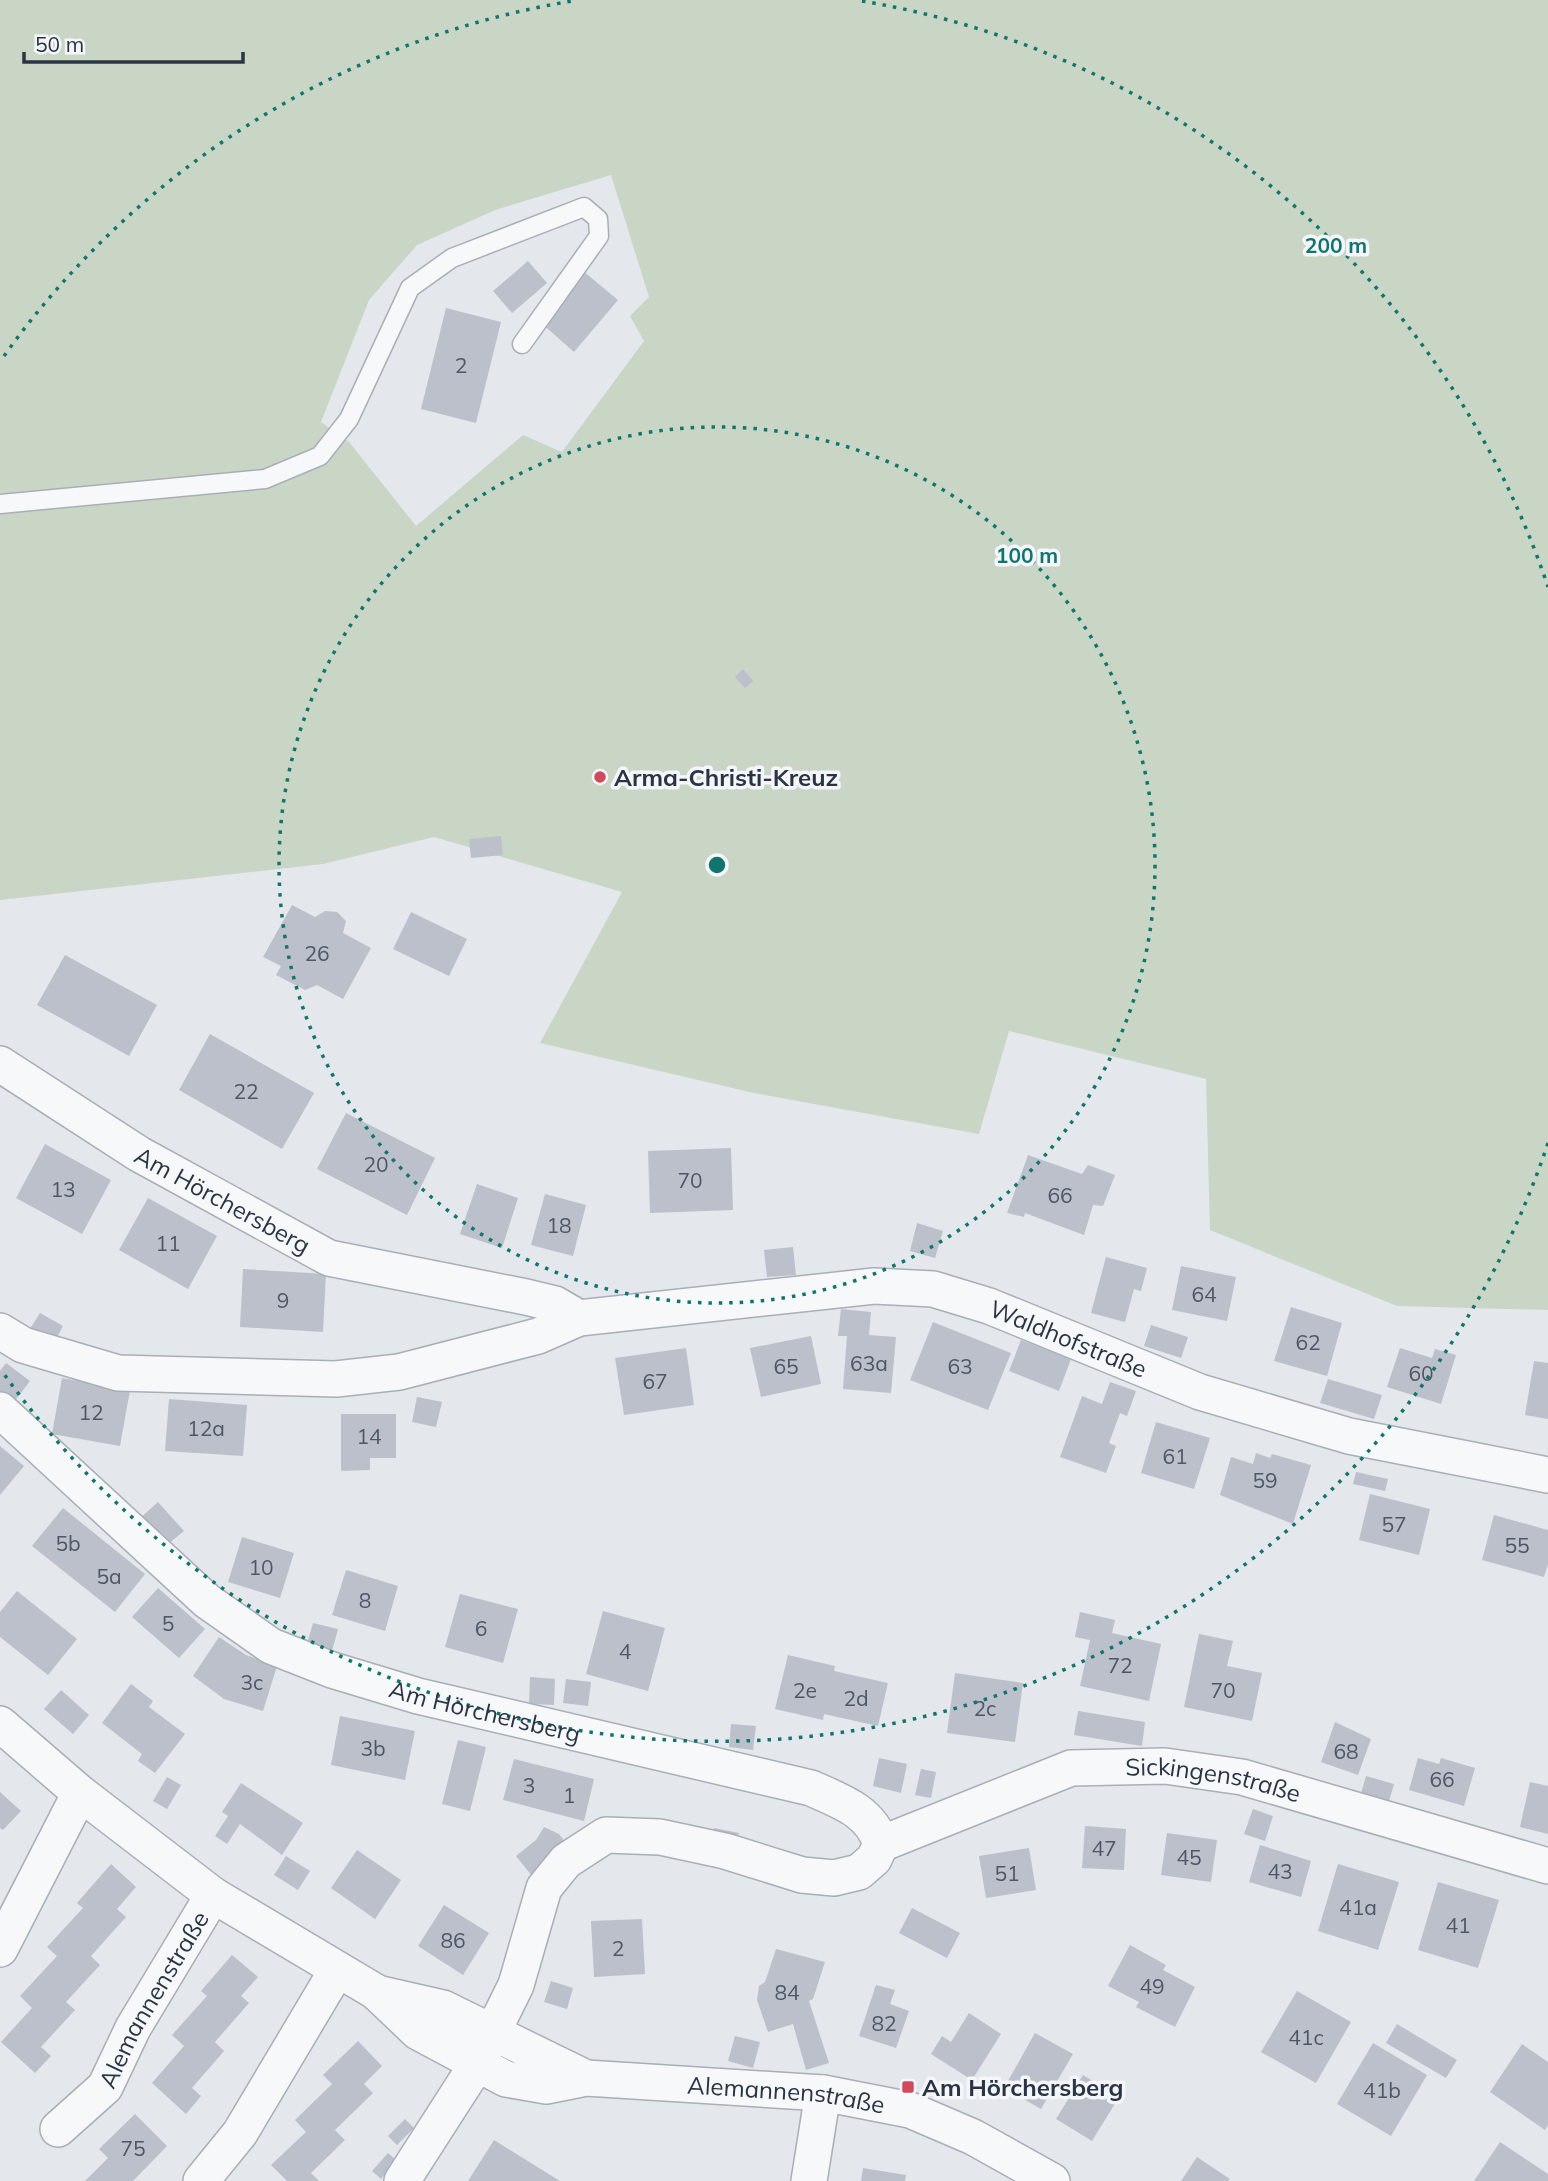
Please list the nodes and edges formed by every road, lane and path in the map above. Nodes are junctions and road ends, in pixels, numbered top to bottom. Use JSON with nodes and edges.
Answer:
{"nodes":[{"id":1,"x":522,"y":344,"type":"dead end"},
{"id":2,"x":0,"y":504,"type":"edge"},
{"id":3,"x":0,"y":1064,"type":"edge"},
{"id":4,"x":579,"y":1318,"type":"junction"},
{"id":5,"x":0,"y":1331,"type":"edge"},
{"id":6,"x":0,"y":1410,"type":"edge"},
{"id":7,"x":1548,"y":1475,"type":"edge"},
{"id":8,"x":0,"y":1724,"type":"edge"},
{"id":9,"x":80,"y":1793,"type":"junction"},
{"id":10,"x":881,"y":1844,"type":"junction"},
{"id":11,"x":1548,"y":1866,"type":"edge"},
{"id":12,"x":214,"y":1895,"type":"junction"},
{"id":13,"x":0,"y":1950,"type":"edge"},
{"id":14,"x":337,"y":1970,"type":"junction"},
{"id":15,"x":376,"y":1992,"type":"junction"},
{"id":16,"x":492,"y":2034,"type":"junction"},
{"id":17,"x":477,"y":2064,"type":"junction"},
{"id":18,"x":586,"y":2078,"type":"junction"},
{"id":19,"x":823,"y":2093,"type":"junction"},
{"id":20,"x":58,"y":2129,"type":"dead end"},
{"id":21,"x":201,"y":2181,"type":"edge"},
{"id":22,"x":402,"y":2181,"type":"edge"},
{"id":23,"x":808,"y":2181,"type":"edge"},
{"id":24,"x":1052,"y":2181,"type":"edge"}],
"edges":[{"from":1,"to":2,"type":"lane"},
{"from":3,"to":4,"type":"street","name":"Am Hörchersberg"},
{"from":4,"to":5,"type":"street"},
{"from":4,"to":7,"type":"street","name":"Waldhofstraße"},
{"from":6,"to":10,"type":"street","name":"Am Hörchersberg"},
{"from":8,"to":9,"type":"street","name":"Alemannenstraße"},
{"from":9,"to":12,"type":"street","name":"Alemannenstraße"},
{"from":9,"to":13,"type":"street"},
{"from":10,"to":11,"type":"street","name":"Sickingenstraße"},
{"from":10,"to":16,"type":"street"},
{"from":12,"to":14,"type":"street","name":"Alemannenstraße"},
{"from":12,"to":20,"type":"street","name":"Alemannenstraße"},
{"from":14,"to":15,"type":"street","name":"Alemannenstraße"},
{"from":14,"to":21,"type":"street"},
{"from":15,"to":16,"type":"street","name":"Alemannenstraße"},
{"from":15,"to":17,"type":"street","name":"Alemannenstraße"},
{"from":16,"to":17,"type":"street"},
{"from":16,"to":18,"type":"street","name":"Alemannenstraße"},
{"from":17,"to":18,"type":"street","name":"Alemannenstraße"},
{"from":17,"to":22,"type":"street"},
{"from":18,"to":19,"type":"street","name":"Alemannenstraße"},
{"from":19,"to":23,"type":"street"},
{"from":19,"to":24,"type":"street","name":"Alemannenstraße"}]}
